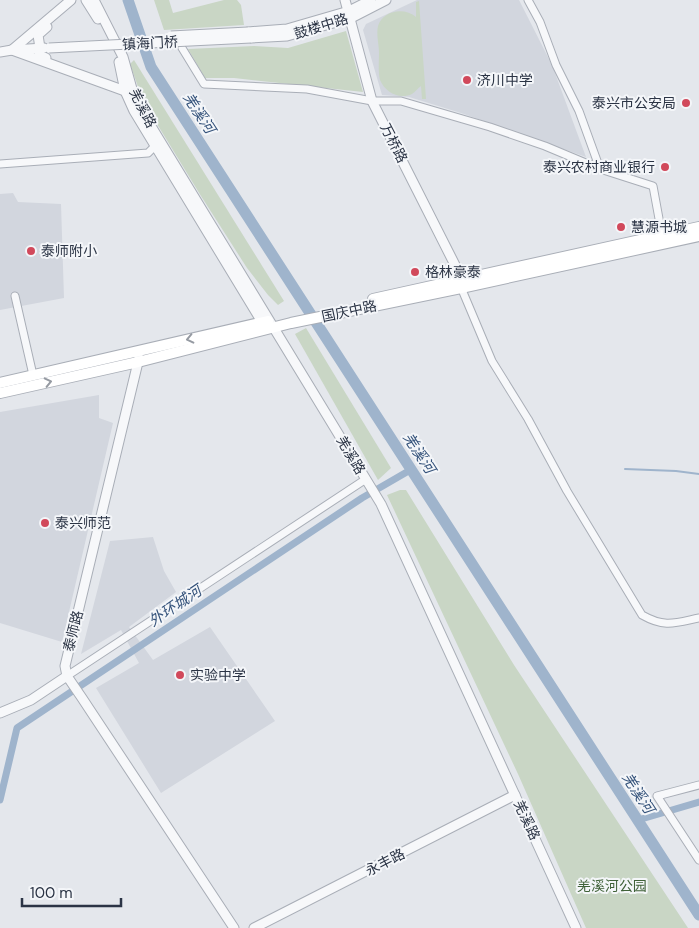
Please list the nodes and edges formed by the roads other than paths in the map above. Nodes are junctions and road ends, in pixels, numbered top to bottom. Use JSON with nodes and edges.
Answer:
{"nodes":[{"id":1,"x":71,"y":0,"type":"edge"},
{"id":2,"x":79,"y":0,"type":"edge"},
{"id":3,"x":86,"y":0,"type":"edge"},
{"id":4,"x":94,"y":0,"type":"edge"},
{"id":5,"x":345,"y":0,"type":"edge"},
{"id":6,"x":371,"y":0,"type":"edge"},
{"id":7,"x":386,"y":0,"type":"edge"},
{"id":8,"x":528,"y":0,"type":"edge"},
{"id":9,"x":350,"y":14,"type":"junction"},
{"id":10,"x":250,"y":35,"type":"joint"},
{"id":11,"x":44,"y":45,"type":"junction"},
{"id":12,"x":0,"y":47,"type":"edge"},
{"id":13,"x":15,"y":47,"type":"junction"},
{"id":14,"x":182,"y":48,"type":"dead end"},
{"id":15,"x":0,"y":52,"type":"edge"},
{"id":16,"x":121,"y":73,"type":"junction"},
{"id":17,"x":128,"y":90,"type":"junction"},
{"id":18,"x":372,"y":101,"type":"junction"},
{"id":19,"x":158,"y":143,"type":"junction"},
{"id":20,"x":0,"y":164,"type":"edge"},
{"id":21,"x":600,"y":169,"type":"junction"},
{"id":22,"x":699,"y":227,"type":"edge"},
{"id":23,"x":662,"y":235,"type":"junction"},
{"id":24,"x":699,"y":236,"type":"edge"},
{"id":25,"x":459,"y":284,"type":"junction"},
{"id":26,"x":14,"y":296,"type":"dead end"},
{"id":27,"x":268,"y":325,"type":"junction"},
{"id":28,"x":141,"y":350,"type":"junction"},
{"id":29,"x":138,"y":362,"type":"junction"},
{"id":30,"x":33,"y":375,"type":"junction"},
{"id":31,"x":0,"y":383,"type":"edge"},
{"id":32,"x":0,"y":393,"type":"edge"},
{"id":33,"x":366,"y":479,"type":"junction"},
{"id":34,"x":699,"y":618,"type":"edge"},
{"id":35,"x":69,"y":679,"type":"junction"},
{"id":36,"x":0,"y":713,"type":"edge"},
{"id":37,"x":699,"y":785,"type":"edge"},
{"id":38,"x":515,"y":795,"type":"junction"},
{"id":39,"x":699,"y":860,"type":"edge"},
{"id":40,"x":234,"y":928,"type":"edge"},
{"id":41,"x":254,"y":928,"type":"edge"},
{"id":42,"x":576,"y":928,"type":"edge"}],
"edges":[{"from":1,"to":13,"type":"street"},
{"from":2,"to":11,"type":"street"},
{"from":3,"to":16,"type":"street","name":"羌溪路"},
{"from":4,"to":17,"type":"street","name":"羌溪路"},
{"from":5,"to":9,"type":"street","name":"万桥路"},
{"from":6,"to":9,"type":"street"},
{"from":7,"to":9,"type":"street","name":"鼓楼中路"},
{"from":8,"to":21,"type":"street"},
{"from":9,"to":10,"type":"street","name":"鼓楼中路"},
{"from":9,"to":18,"type":"street","name":"万桥路"},
{"from":10,"to":11,"type":"street","name":"镇海门桥","bridge":true},
{"from":11,"to":13,"type":"street","name":"镇海门桥"},
{"from":11,"to":16,"type":"street"},
{"from":12,"to":13,"type":"street"},
{"from":13,"to":15,"type":"street"},
{"from":13,"to":17,"type":"street"},
{"from":14,"to":18,"type":"street"},
{"from":16,"to":17,"type":"street","name":"羌溪路"},
{"from":17,"to":19,"type":"street","name":"羌溪路"},
{"from":18,"to":21,"type":"street"},
{"from":18,"to":25,"type":"street","name":"万桥路"},
{"from":19,"to":20,"type":"street"},
{"from":19,"to":27,"type":"street","name":"羌溪路"},
{"from":21,"to":23,"type":"street"},
{"from":22,"to":23,"type":"main road","name":"国庆中路"},
{"from":23,"to":25,"type":"main road","name":"国庆中路"},
{"from":24,"to":25,"type":"main road","name":"国庆中路"},
{"from":25,"to":27,"type":"main road","name":"国庆中路"},
{"from":25,"to":34,"type":"street"},
{"from":26,"to":30,"type":"street"},
{"from":27,"to":28,"type":"main road","one_way":true},
{"from":27,"to":29,"type":"main road"},
{"from":27,"to":33,"type":"street","name":"羌溪路"},
{"from":28,"to":29,"type":"street","name":"泰师路"},
{"from":28,"to":30,"type":"main road"},
{"from":32,"to":29,"type":"main road","one_way":true},
{"from":29,"to":35,"type":"street","name":"泰师路"},
{"from":30,"to":31,"type":"main road"},
{"from":33,"to":35,"type":"street"},
{"from":33,"to":38,"type":"street","name":"羌溪路"},
{"from":35,"to":36,"type":"street"},
{"from":35,"to":40,"type":"street"},
{"from":37,"to":39,"type":"street"},
{"from":38,"to":41,"type":"street","name":"永丰路"},
{"from":38,"to":42,"type":"street","name":"羌溪路"}]}
